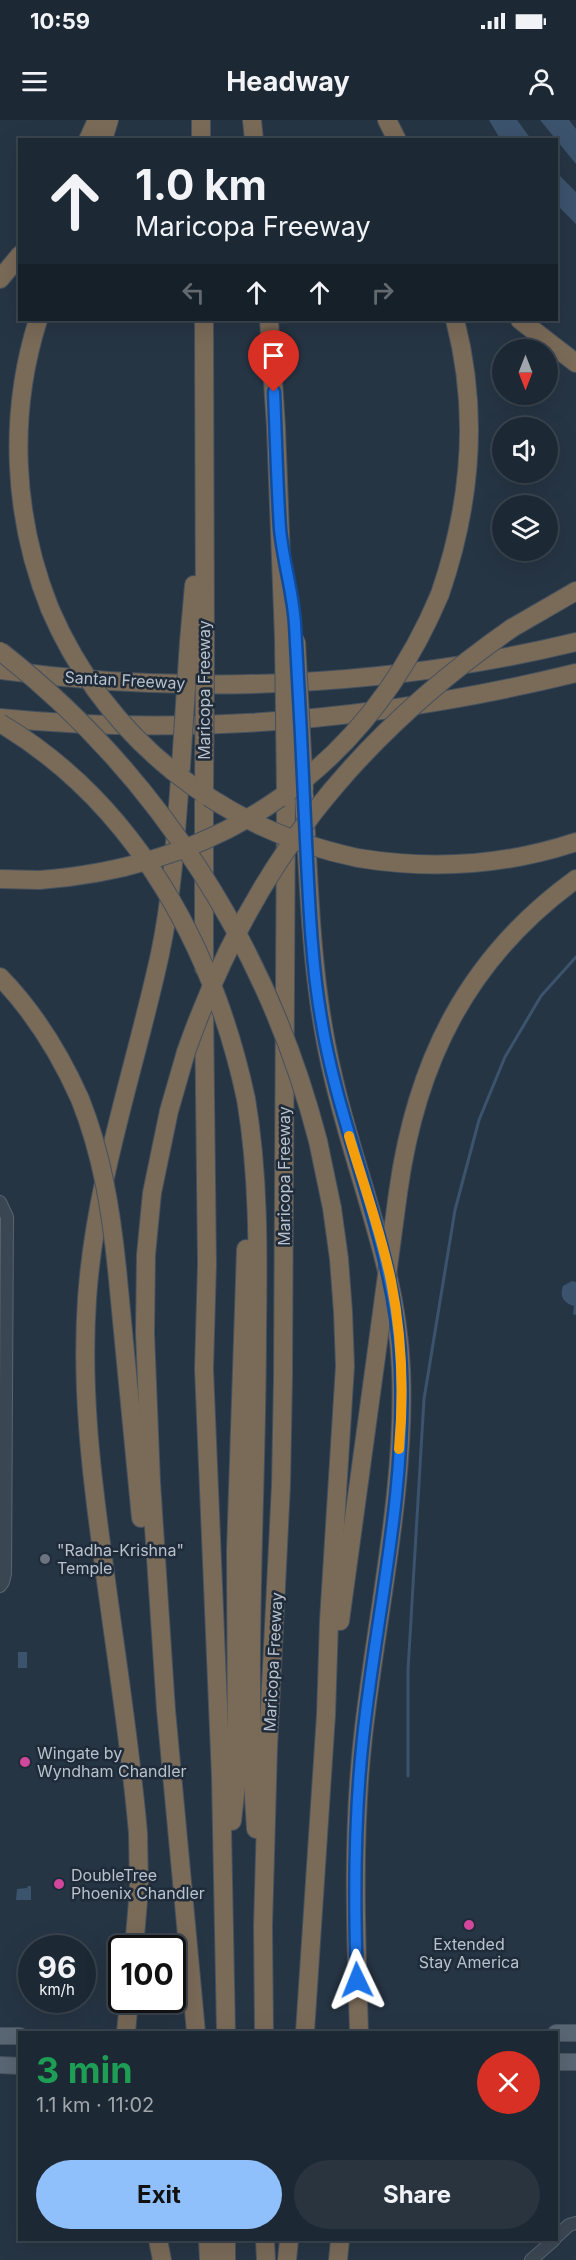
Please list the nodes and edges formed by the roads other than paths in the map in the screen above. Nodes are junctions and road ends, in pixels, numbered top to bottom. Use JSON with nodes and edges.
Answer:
{"nodes":[{"id":1,"x":97,"y":120,"type":"edge"},
{"id":2,"x":109,"y":120,"type":"edge"},
{"id":3,"x":201,"y":120,"type":"edge"},
{"id":4,"x":252,"y":120,"type":"edge"},
{"id":5,"x":376,"y":120,"type":"edge"},
{"id":6,"x":387,"y":120,"type":"edge"},
{"id":7,"x":89,"y":138,"type":"edge"},
{"id":8,"x":104,"y":138,"type":"edge"},
{"id":9,"x":201,"y":138,"type":"edge"},
{"id":10,"x":254,"y":138,"type":"edge"},
{"id":11,"x":384,"y":138,"type":"edge"},
{"id":12,"x":397,"y":138,"type":"edge"},
{"id":13,"x":18,"y":257,"type":"edge"},
{"id":14,"x":0,"y":279,"type":"edge"},
{"id":15,"x":38,"y":321,"type":"edge"},
{"id":16,"x":204,"y":321,"type":"edge"},
{"id":17,"x":269,"y":321,"type":"edge"},
{"id":18,"x":455,"y":321,"type":"edge"},
{"id":19,"x":521,"y":321,"type":"edge"},
{"id":20,"x":576,"y":363,"type":"edge"},
{"id":21,"x":576,"y":591,"type":"edge"},
{"id":22,"x":197,"y":642,"type":"junction"},
{"id":23,"x":576,"y":642,"type":"edge"},
{"id":24,"x":0,"y":651,"type":"edge"},
{"id":25,"x":0,"y":670,"type":"edge"},
{"id":26,"x":576,"y":673,"type":"edge"},
{"id":27,"x":0,"y":718,"type":"edge"},
{"id":28,"x":0,"y":723,"type":"edge"},
{"id":29,"x":0,"y":737,"type":"edge"},
{"id":30,"x":295,"y":796,"type":"junction"},
{"id":31,"x":576,"y":842,"type":"edge"},
{"id":32,"x":0,"y":879,"type":"edge"},
{"id":33,"x":576,"y":879,"type":"edge"},
{"id":34,"x":0,"y":977,"type":"edge"},
{"id":35,"x":0,"y":1202,"type":"edge"},
{"id":36,"x":0,"y":1586,"type":"edge"},
{"id":37,"x":166,"y":1710,"type":"junction"},
{"id":38,"x":326,"y":1715,"type":"junction"},
{"id":39,"x":224,"y":1894,"type":"junction"},
{"id":40,"x":263,"y":1926,"type":"junction"},
{"id":41,"x":135,"y":1935,"type":"edge"},
{"id":42,"x":128,"y":2013,"type":"edge"},
{"id":43,"x":126,"y":2031,"type":"edge"},
{"id":44,"x":196,"y":2031,"type":"edge"},
{"id":45,"x":226,"y":2031,"type":"edge"},
{"id":46,"x":264,"y":2031,"type":"edge"},
{"id":47,"x":304,"y":2031,"type":"edge"},
{"id":48,"x":359,"y":2031,"type":"edge"},
{"id":49,"x":558,"y":2033,"type":"edge"},
{"id":50,"x":576,"y":2033,"type":"edge"},
{"id":51,"x":0,"y":2036,"type":"edge"},
{"id":52,"x":18,"y":2036,"type":"edge"},
{"id":53,"x":558,"y":2062,"type":"edge"},
{"id":54,"x":576,"y":2062,"type":"edge"},
{"id":55,"x":0,"y":2065,"type":"edge"},
{"id":56,"x":18,"y":2066,"type":"edge"},
{"id":57,"x":576,"y":2223,"type":"edge"},
{"id":58,"x":558,"y":2235,"type":"edge"},
{"id":59,"x":158,"y":2241,"type":"edge"},
{"id":60,"x":208,"y":2241,"type":"edge"},
{"id":61,"x":226,"y":2241,"type":"edge"},
{"id":62,"x":265,"y":2241,"type":"edge"},
{"id":63,"x":289,"y":2241,"type":"edge"},
{"id":64,"x":340,"y":2241,"type":"edge"},
{"id":65,"x":552,"y":2241,"type":"edge"},
{"id":66,"x":162,"y":2260,"type":"edge"},
{"id":67,"x":209,"y":2260,"type":"edge"},
{"id":68,"x":226,"y":2260,"type":"edge"},
{"id":69,"x":266,"y":2260,"type":"edge"},
{"id":70,"x":287,"y":2260,"type":"edge"},
{"id":71,"x":338,"y":2260,"type":"edge"},
{"id":72,"x":531,"y":2260,"type":"edge"}],
"edges":[{"from":1,"to":7,"type":"highway"},
{"from":2,"to":8,"type":"highway"},
{"from":3,"to":9,"type":"highway"},
{"from":4,"to":10,"type":"highway"},
{"from":5,"to":11,"type":"highway"},
{"from":6,"to":12,"type":"highway"},
{"from":13,"to":14,"type":"highway"},
{"from":15,"to":31,"type":"highway","bridge":true},
{"from":16,"to":22,"type":"highway"},
{"from":17,"to":30,"type":"highway","name":"Maricopa Freeway","bridge":true},
{"from":18,"to":32,"type":"highway","bridge":true},
{"from":19,"to":20,"type":"highway"},
{"from":21,"to":37,"type":"highway","bridge":true},
{"from":22,"to":39,"type":"highway","name":"Maricopa Freeway","bridge":true},
{"from":22,"to":41,"type":"highway","bridge":true},
{"from":23,"to":25,"type":"highway","name":"Santan Freeway"},
{"from":24,"to":38,"type":"highway","bridge":true},
{"from":26,"to":27,"type":"highway"},
{"from":28,"to":40,"type":"highway","bridge":true},
{"from":29,"to":39,"type":"highway","bridge":true},
{"from":30,"to":40,"type":"highway","name":"Maricopa Freeway"},
{"from":30,"to":48,"type":"highway"},
{"from":33,"to":38,"type":"highway","bridge":true},
{"from":34,"to":37,"type":"highway","bridge":true},
{"from":35,"to":36,"type":"street"},
{"from":37,"to":44,"type":"highway"},
{"from":38,"to":47,"type":"highway"},
{"from":39,"to":45,"type":"highway","name":"Maricopa Freeway"},
{"from":40,"to":46,"type":"highway","name":"Maricopa Freeway"},
{"from":42,"to":43,"type":"highway"},
{"from":49,"to":50,"type":"main road"},
{"from":51,"to":52,"type":"main road"},
{"from":53,"to":54,"type":"main road"},
{"from":55,"to":56,"type":"main road"},
{"from":57,"to":58,"type":"street"},
{"from":59,"to":66,"type":"highway"},
{"from":60,"to":67,"type":"highway"},
{"from":61,"to":68,"type":"highway"},
{"from":62,"to":69,"type":"highway"},
{"from":63,"to":70,"type":"highway"},
{"from":64,"to":71,"type":"highway"},
{"from":65,"to":72,"type":"street"}]}
